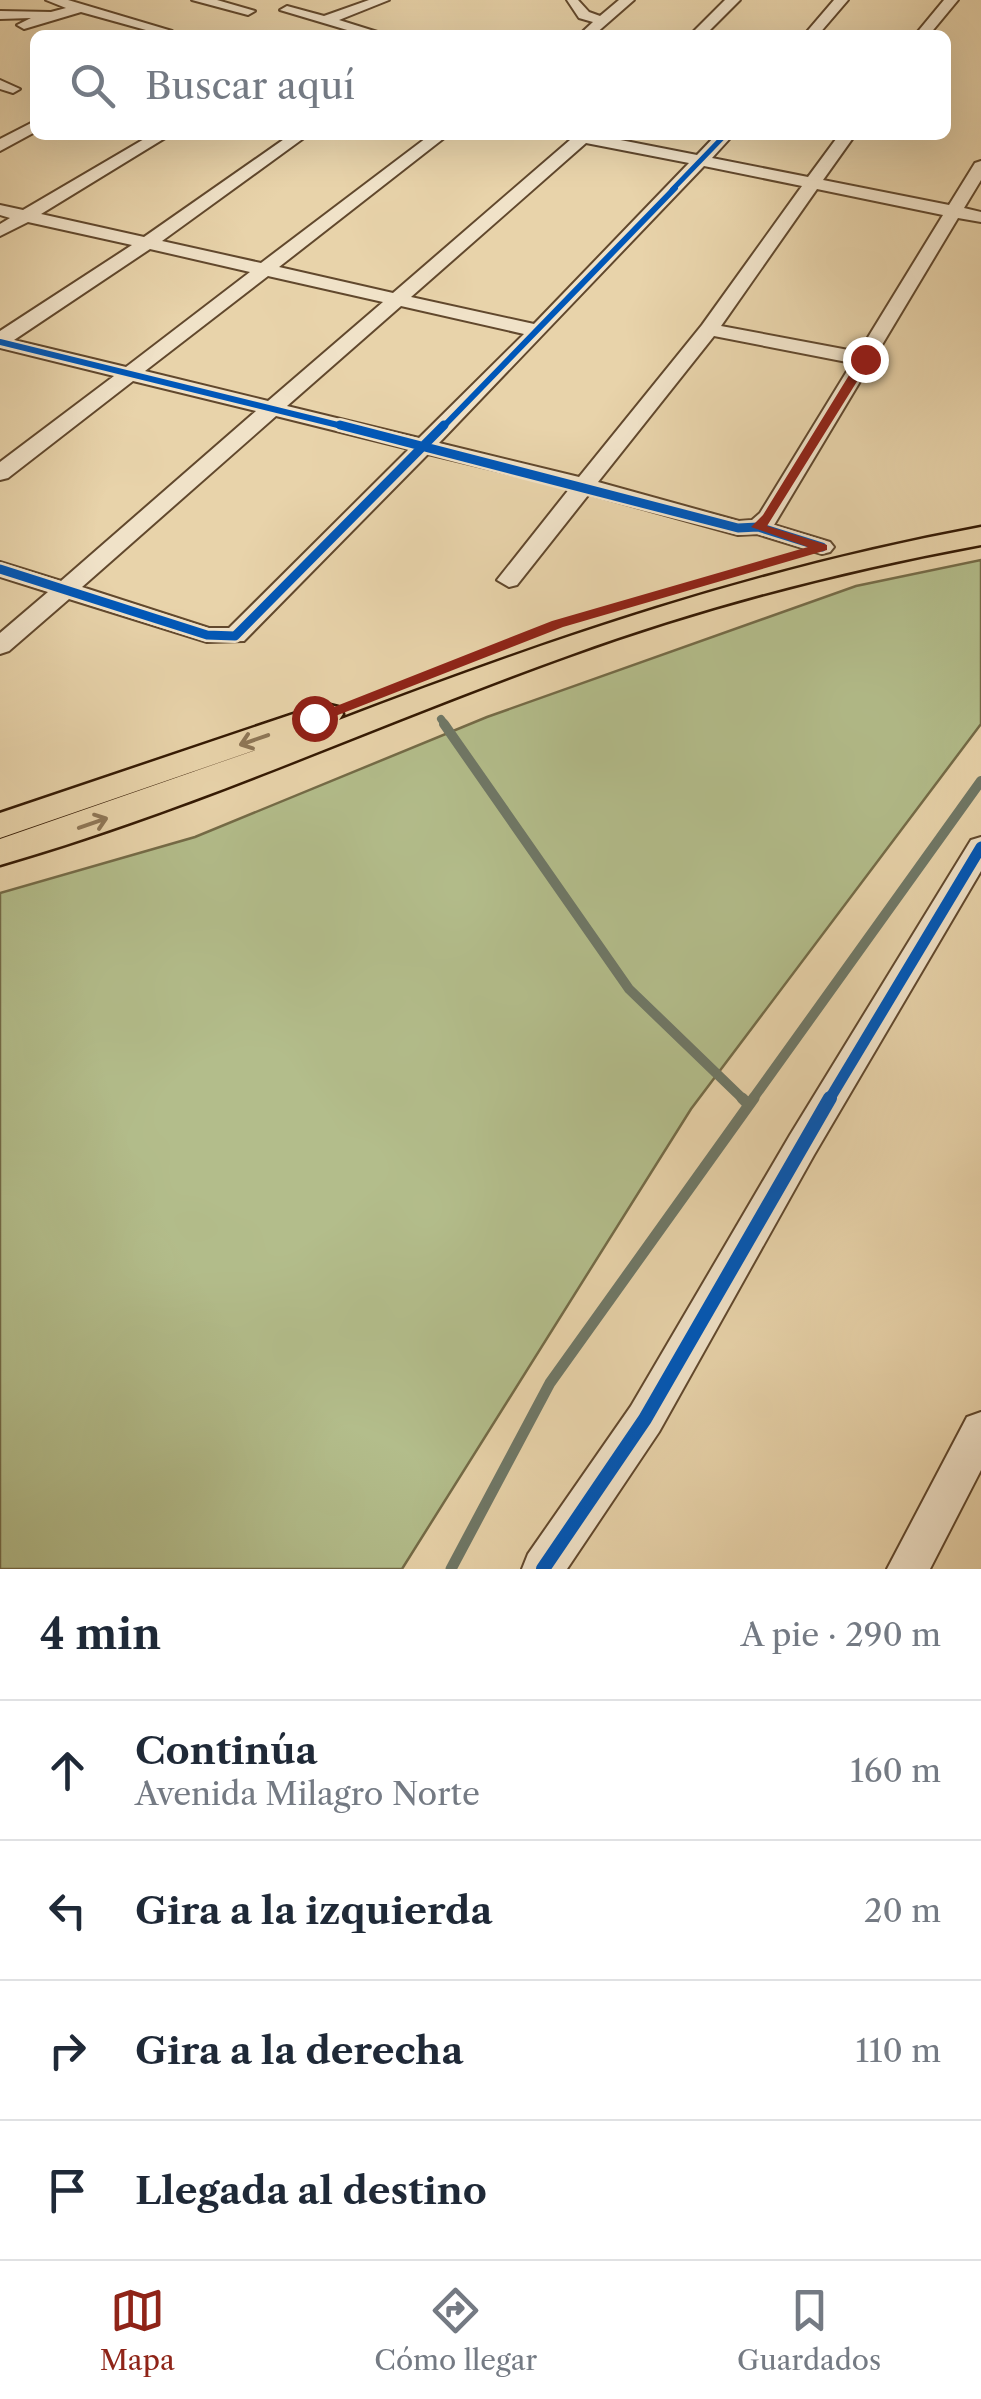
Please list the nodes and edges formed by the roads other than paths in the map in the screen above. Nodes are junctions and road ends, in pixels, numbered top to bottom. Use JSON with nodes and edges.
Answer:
{"nodes":[{"id":1,"x":104,"y":0,"type":"edge"},
{"id":2,"x":199,"y":0,"type":"edge"},
{"id":3,"x":382,"y":0,"type":"edge"},
{"id":4,"x":627,"y":0,"type":"edge"},
{"id":5,"x":733,"y":0,"type":"edge"},
{"id":6,"x":841,"y":0,"type":"edge"},
{"id":7,"x":951,"y":0,"type":"edge"},
{"id":8,"x":572,"y":2,"type":"edge"},
{"id":9,"x":52,"y":7,"type":"edge"},
{"id":10,"x":77,"y":8,"type":"junction"},
{"id":11,"x":287,"y":10,"type":"dead end"},
{"id":12,"x":248,"y":12,"type":"dead end"},
{"id":13,"x":0,"y":17,"type":"edge"},
{"id":14,"x":322,"y":21,"type":"junction"},
{"id":15,"x":603,"y":21,"type":"junction"},
{"id":16,"x":24,"y":25,"type":"junction"},
{"id":17,"x":46,"y":30,"type":"edge"},
{"id":18,"x":161,"y":30,"type":"edge"},
{"id":19,"x":359,"y":30,"type":"edge"},
{"id":20,"x":592,"y":30,"type":"edge"},
{"id":21,"x":702,"y":30,"type":"edge"},
{"id":22,"x":815,"y":30,"type":"edge"},
{"id":23,"x":926,"y":30,"type":"edge"},
{"id":24,"x":0,"y":118,"type":"edge"},
{"id":25,"x":30,"y":125,"type":"edge"},
{"id":26,"x":30,"y":129,"type":"edge"},
{"id":27,"x":154,"y":140,"type":"edge"},
{"id":28,"x":293,"y":140,"type":"edge"},
{"id":29,"x":434,"y":140,"type":"edge"},
{"id":30,"x":575,"y":140,"type":"edge"},
{"id":31,"x":597,"y":140,"type":"edge"},
{"id":32,"x":721,"y":140,"type":"edge"},
{"id":33,"x":843,"y":140,"type":"edge"},
{"id":34,"x":0,"y":146,"type":"edge"},
{"id":35,"x":701,"y":163,"type":"junction"},
{"id":36,"x":981,"y":166,"type":"edge"},
{"id":37,"x":810,"y":184,"type":"junction"},
{"id":38,"x":0,"y":210,"type":"edge"},
{"id":39,"x":953,"y":212,"type":"junction"},
{"id":40,"x":26,"y":216,"type":"junction"},
{"id":41,"x":981,"y":217,"type":"edge"},
{"id":42,"x":0,"y":231,"type":"edge"},
{"id":43,"x":146,"y":244,"type":"junction"},
{"id":44,"x":264,"y":271,"type":"junction"},
{"id":45,"x":397,"y":299,"type":"junction"},
{"id":46,"x":708,"y":329,"type":"junction"},
{"id":47,"x":538,"y":331,"type":"junction"},
{"id":48,"x":0,"y":341,"type":"edge"},
{"id":49,"x":865,"y":359,"type":"junction"},
{"id":50,"x":130,"y":374,"type":"junction"},
{"id":51,"x":271,"y":409,"type":"junction"},
{"id":52,"x":424,"y":446,"type":"junction"},
{"id":53,"x":0,"y":473,"type":"edge"},
{"id":54,"x":583,"y":485,"type":"junction"},
{"id":55,"x":981,"y":516,"type":"edge"},
{"id":56,"x":758,"y":527,"type":"junction"},
{"id":57,"x":981,"y":536,"type":"edge"},
{"id":58,"x":822,"y":548,"type":"junction"},
{"id":59,"x":0,"y":569,"type":"edge"},
{"id":60,"x":509,"y":580,"type":"dead end"},
{"id":61,"x":66,"y":588,"type":"junction"},
{"id":62,"x":0,"y":646,"type":"edge"},
{"id":63,"x":0,"y":826,"type":"edge"},
{"id":64,"x":981,"y":846,"type":"edge"},
{"id":65,"x":0,"y":852,"type":"edge"},
{"id":66,"x":981,"y":1430,"type":"edge"},
{"id":67,"x":553,"y":1566,"type":"edge"},
{"id":68,"x":908,"y":1569,"type":"edge"}],
"edges":[{"from":1,"to":10,"type":"street"},
{"from":2,"to":12,"type":"street"},
{"from":3,"to":14,"type":"street"},
{"from":4,"to":15,"type":"street"},
{"from":5,"to":21,"type":"street"},
{"from":6,"to":22,"type":"street"},
{"from":7,"to":23,"type":"street"},
{"from":8,"to":15,"type":"street"},
{"from":9,"to":10,"type":"street"},
{"from":9,"to":13,"type":"street"},
{"from":9,"to":16,"type":"street"},
{"from":10,"to":18,"type":"street"},
{"from":11,"to":14,"type":"street"},
{"from":13,"to":16,"type":"street"},
{"from":14,"to":19,"type":"street"},
{"from":15,"to":20,"type":"street"},
{"from":16,"to":17,"type":"street"},
{"from":24,"to":25,"type":"street"},
{"from":26,"to":34,"type":"street"},
{"from":27,"to":40,"type":"street"},
{"from":28,"to":43,"type":"street"},
{"from":29,"to":44,"type":"street"},
{"from":30,"to":45,"type":"street"},
{"from":31,"to":35,"type":"street"},
{"from":32,"to":35,"type":"street"},
{"from":33,"to":37,"type":"street"},
{"from":35,"to":37,"type":"street"},
{"from":35,"to":47,"type":"street"},
{"from":36,"to":39,"type":"street"},
{"from":37,"to":39,"type":"street"},
{"from":37,"to":46,"type":"street"},
{"from":38,"to":40,"type":"street"},
{"from":39,"to":41,"type":"street"},
{"from":39,"to":49,"type":"street"},
{"from":40,"to":42,"type":"street"},
{"from":40,"to":43,"type":"street"},
{"from":43,"to":44,"type":"street"},
{"from":43,"to":48,"type":"street"},
{"from":44,"to":45,"type":"street"},
{"from":44,"to":50,"type":"street"},
{"from":45,"to":47,"type":"street"},
{"from":45,"to":51,"type":"street"},
{"from":46,"to":49,"type":"street"},
{"from":46,"to":54,"type":"street"},
{"from":47,"to":52,"type":"street"},
{"from":48,"to":50,"type":"street"},
{"from":49,"to":56,"type":"street"},
{"from":50,"to":51,"type":"street"},
{"from":50,"to":53,"type":"street"},
{"from":51,"to":52,"type":"street"},
{"from":51,"to":61,"type":"street"},
{"from":52,"to":54,"type":"street"},
{"from":52,"to":61,"type":"street"},
{"from":54,"to":56,"type":"street"},
{"from":54,"to":60,"type":"street"},
{"from":55,"to":58,"type":"main road"},
{"from":56,"to":58,"type":"street"},
{"from":65,"to":57,"type":"main road","one_way":true},
{"from":58,"to":63,"type":"main road","one_way":true},
{"from":59,"to":61,"type":"street"},
{"from":61,"to":62,"type":"street"},
{"from":64,"to":67,"type":"street"},
{"from":66,"to":68,"type":"street"}]}
